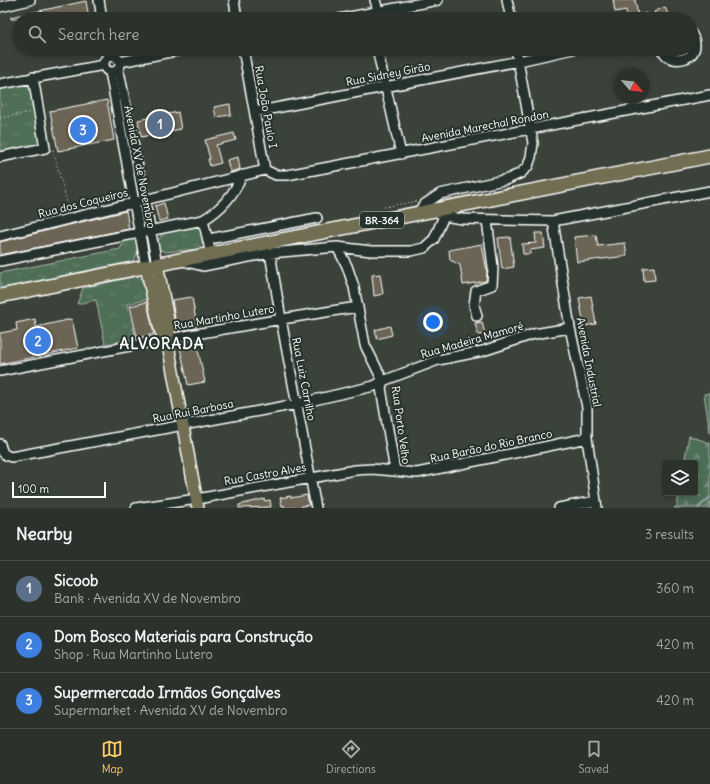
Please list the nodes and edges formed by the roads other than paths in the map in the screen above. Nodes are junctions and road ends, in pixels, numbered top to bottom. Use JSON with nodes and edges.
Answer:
{"nodes":[{"id":1,"x":30,"y":0,"type":"edge"},
{"id":2,"x":98,"y":0,"type":"edge"},
{"id":3,"x":234,"y":0,"type":"edge"},
{"id":4,"x":375,"y":0,"type":"edge"},
{"id":5,"x":438,"y":0,"type":"edge"},
{"id":6,"x":507,"y":0,"type":"edge"},
{"id":7,"x":0,"y":6,"type":"edge"},
{"id":8,"x":101,"y":12,"type":"edge"},
{"id":9,"x":236,"y":12,"type":"edge"},
{"id":10,"x":373,"y":12,"type":"edge"},
{"id":11,"x":382,"y":12,"type":"edge"},
{"id":12,"x":510,"y":12,"type":"edge"},
{"id":13,"x":108,"y":56,"type":"edge"},
{"id":14,"x":158,"y":56,"type":"edge"},
{"id":15,"x":244,"y":56,"type":"edge"},
{"id":16,"x":379,"y":56,"type":"edge"},
{"id":17,"x":517,"y":56,"type":"edge"},
{"id":18,"x":541,"y":56,"type":"edge"},
{"id":19,"x":667,"y":56,"type":"edge"},
{"id":20,"x":690,"y":56,"type":"edge"},
{"id":21,"x":518,"y":61,"type":"junction"},
{"id":22,"x":113,"y":67,"type":"junction"},
{"id":23,"x":33,"y":78,"type":"junction"},
{"id":24,"x":0,"y":84,"type":"edge"},
{"id":25,"x":386,"y":86,"type":"junction"},
{"id":26,"x":710,"y":95,"type":"edge"},
{"id":27,"x":255,"y":112,"type":"junction"},
{"id":28,"x":530,"y":130,"type":"junction"},
{"id":29,"x":401,"y":154,"type":"junction"},
{"id":30,"x":710,"y":156,"type":"edge"},
{"id":31,"x":0,"y":157,"type":"edge"},
{"id":32,"x":265,"y":170,"type":"junction"},
{"id":33,"x":242,"y":175,"type":"junction"},
{"id":34,"x":710,"y":191,"type":"edge"},
{"id":35,"x":144,"y":201,"type":"junction"},
{"id":36,"x":134,"y":203,"type":"junction"},
{"id":37,"x":437,"y":208,"type":"junction"},
{"id":38,"x":317,"y":218,"type":"dead end"},
{"id":39,"x":203,"y":220,"type":"junction"},
{"id":40,"x":487,"y":220,"type":"junction"},
{"id":41,"x":553,"y":221,"type":"junction"},
{"id":42,"x":150,"y":230,"type":"junction"},
{"id":43,"x":140,"y":232,"type":"junction"},
{"id":44,"x":0,"y":236,"type":"edge"},
{"id":45,"x":209,"y":239,"type":"junction"},
{"id":46,"x":337,"y":247,"type":"junction"},
{"id":47,"x":270,"y":253,"type":"junction"},
{"id":48,"x":211,"y":254,"type":"junction"},
{"id":49,"x":180,"y":260,"type":"junction"},
{"id":50,"x":0,"y":261,"type":"edge"},
{"id":51,"x":152,"y":266,"type":"junction"},
{"id":52,"x":0,"y":296,"type":"edge"},
{"id":53,"x":358,"y":307,"type":"junction"},
{"id":54,"x":477,"y":316,"type":"dead end"},
{"id":55,"x":281,"y":319,"type":"junction"},
{"id":56,"x":570,"y":328,"type":"junction"},
{"id":57,"x":167,"y":339,"type":"junction"},
{"id":58,"x":0,"y":371,"type":"edge"},
{"id":59,"x":383,"y":381,"type":"junction"},
{"id":60,"x":297,"y":404,"type":"junction"},
{"id":61,"x":183,"y":426,"type":"junction"},
{"id":62,"x":587,"y":438,"type":"junction"},
{"id":63,"x":0,"y":444,"type":"edge"},
{"id":64,"x":397,"y":472,"type":"junction"},
{"id":65,"x":310,"y":478,"type":"junction"},
{"id":66,"x":198,"y":503,"type":"edge"},
{"id":67,"x":597,"y":505,"type":"edge"},
{"id":68,"x":136,"y":508,"type":"edge"},
{"id":69,"x":316,"y":508,"type":"edge"},
{"id":70,"x":559,"y":508,"type":"edge"}],
"edges":[{"from":1,"to":7,"type":"street"},
{"from":2,"to":8,"type":"street"},
{"from":3,"to":9,"type":"street"},
{"from":4,"to":10,"type":"street"},
{"from":5,"to":11,"type":"street"},
{"from":6,"to":12,"type":"street"},
{"from":13,"to":22,"type":"street"},
{"from":14,"to":22,"type":"street"},
{"from":15,"to":27,"type":"street","name":"Rua João Paulo I"},
{"from":16,"to":25,"type":"street"},
{"from":17,"to":21,"type":"street"},
{"from":18,"to":21,"type":"street","name":"Rua Sidney Girão"},
{"from":19,"to":20,"type":"street"},
{"from":21,"to":25,"type":"street","name":"Rua Sidney Girão"},
{"from":21,"to":28,"type":"street"},
{"from":22,"to":23,"type":"street"},
{"from":22,"to":35,"type":"street","name":"Avenida XV de Novembro"},
{"from":22,"to":36,"type":"street","name":"Avenida XV de Novembro"},
{"from":23,"to":24,"type":"street"},
{"from":23,"to":31,"type":"street"},
{"from":25,"to":27,"type":"street","name":"Rua Sidney Girão"},
{"from":25,"to":29,"type":"street"},
{"from":26,"to":28,"type":"street","name":"Avenida Marechal Rondon"},
{"from":27,"to":32,"type":"street","name":"Rua João Paulo I"},
{"from":28,"to":29,"type":"street","name":"Avenida Marechal Rondon"},
{"from":28,"to":37,"type":"street"},
{"from":29,"to":32,"type":"street","name":"Avenida Marechal Rondon"},
{"from":30,"to":37,"type":"highway","number":"BR-364"},
{"from":32,"to":33,"type":"street","name":"Rua dos Coqueiros"},
{"from":33,"to":35,"type":"street","name":"Rua dos Coqueiros"},
{"from":33,"to":39,"type":"street"},
{"from":34,"to":41,"type":"street"},
{"from":35,"to":36,"type":"street","name":"Rua dos Coqueiros"},
{"from":35,"to":42,"type":"street","name":"Avenida XV de Novembro"},
{"from":36,"to":43,"type":"street","name":"Avenida XV de Novembro"},
{"from":36,"to":44,"type":"street","name":"Rua dos Coqueiros"},
{"from":37,"to":40,"type":"street"},
{"from":37,"to":46,"type":"street"},
{"from":37,"to":48,"type":"highway","number":"BR-364"},
{"from":38,"to":45,"type":"street"},
{"from":39,"to":42,"type":"street"},
{"from":39,"to":45,"type":"street"},
{"from":40,"to":41,"type":"street"},
{"from":40,"to":54,"type":"street"},
{"from":41,"to":56,"type":"street","name":"Avenida Industrial"},
{"from":42,"to":43,"type":"street"},
{"from":42,"to":51,"type":"street","name":"Avenida XV de Novembro"},
{"from":43,"to":50,"type":"street"},
{"from":43,"to":51,"type":"street","name":"Avenida XV de Novembro"},
{"from":45,"to":48,"type":"street"},
{"from":46,"to":47,"type":"street"},
{"from":46,"to":53,"type":"street"},
{"from":47,"to":49,"type":"street"},
{"from":47,"to":55,"type":"street","name":"Rua Luiz Carrilho"},
{"from":48,"to":49,"type":"highway","number":"BR-364"},
{"from":49,"to":51,"type":"highway","number":"BR-364"},
{"from":51,"to":52,"type":"highway","number":"BR-364"},
{"from":51,"to":57,"type":"main road"},
{"from":53,"to":55,"type":"street","name":"Rua Martinho Lutero"},
{"from":53,"to":59,"type":"street"},
{"from":55,"to":57,"type":"street","name":"Rua Martinho Lutero"},
{"from":55,"to":60,"type":"street","name":"Rua Luiz Carrilho"},
{"from":56,"to":59,"type":"street","name":"Rua Madeira Mamoré"},
{"from":56,"to":62,"type":"street","name":"Avenida Industrial"},
{"from":57,"to":58,"type":"street","name":"Rua Martinho Lutero"},
{"from":57,"to":61,"type":"main road"},
{"from":59,"to":60,"type":"street","name":"Rua Rui Barbosa"},
{"from":59,"to":64,"type":"street","name":"Rua Porto Velho"},
{"from":60,"to":61,"type":"street","name":"Rua Rui Barbosa"},
{"from":60,"to":65,"type":"street","name":"Rua Luiz Carrilho"},
{"from":61,"to":63,"type":"street","name":"Rua Rui Barbosa"},
{"from":61,"to":66,"type":"main road"},
{"from":62,"to":64,"type":"street","name":"Rua Barão do Rio Branco"},
{"from":62,"to":67,"type":"street","name":"Avenida Industrial"},
{"from":64,"to":65,"type":"street","name":"Rua Castro Alves"},
{"from":65,"to":66,"type":"street","name":"Rua Castro Alves"},
{"from":65,"to":69,"type":"street","name":"Rua Luiz Carrilho"},
{"from":66,"to":68,"type":"street","name":"Rua Castro Alves"},
{"from":67,"to":70,"type":"street"}]}
